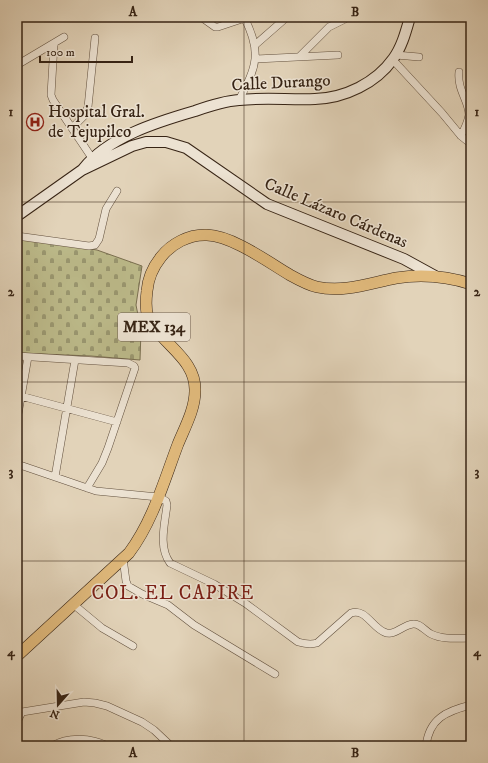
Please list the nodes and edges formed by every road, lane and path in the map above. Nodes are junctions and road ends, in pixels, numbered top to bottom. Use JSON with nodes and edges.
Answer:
{"nodes":[{"id":1,"x":201,"y":17,"type":"edge"},
{"id":2,"x":287,"y":17,"type":"edge"},
{"id":3,"x":410,"y":17,"type":"edge"},
{"id":4,"x":245,"y":18,"type":"edge"},
{"id":5,"x":344,"y":19,"type":"dead end"},
{"id":6,"x":64,"y":37,"type":"dead end"},
{"id":7,"x":95,"y":38,"type":"dead end"},
{"id":8,"x":54,"y":44,"type":"junction"},
{"id":9,"x":256,"y":45,"type":"junction"},
{"id":10,"x":338,"y":55,"type":"dead end"},
{"id":11,"x":300,"y":56,"type":"junction"},
{"id":12,"x":419,"y":57,"type":"dead end"},
{"id":13,"x":394,"y":58,"type":"junction"},
{"id":14,"x":256,"y":59,"type":"junction"},
{"id":15,"x":17,"y":65,"type":"edge"},
{"id":16,"x":458,"y":72,"type":"dead end"},
{"id":17,"x":239,"y":100,"type":"junction"},
{"id":18,"x":72,"y":128,"type":"junction"},
{"id":19,"x":461,"y":136,"type":"junction"},
{"id":20,"x":471,"y":144,"type":"edge"},
{"id":21,"x":92,"y":158,"type":"junction"},
{"id":22,"x":82,"y":170,"type":"junction"},
{"id":23,"x":117,"y":191,"type":"dead end"},
{"id":24,"x":17,"y":216,"type":"edge"},
{"id":25,"x":17,"y":236,"type":"edge"},
{"id":26,"x":435,"y":276,"type":"junction"},
{"id":27,"x":471,"y":284,"type":"edge"},
{"id":28,"x":17,"y":356,"type":"edge"},
{"id":29,"x":28,"y":357,"type":"junction"},
{"id":30,"x":75,"y":360,"type":"junction"},
{"id":31,"x":19,"y":396,"type":"edge"},
{"id":32,"x":68,"y":408,"type":"junction"},
{"id":33,"x":17,"y":420,"type":"edge"},
{"id":34,"x":117,"y":422,"type":"junction"},
{"id":35,"x":17,"y":464,"type":"edge"},
{"id":36,"x":55,"y":477,"type":"junction"},
{"id":37,"x":87,"y":488,"type":"junction"},
{"id":38,"x":158,"y":496,"type":"junction"},
{"id":39,"x":123,"y":558,"type":"junction"},
{"id":40,"x":73,"y":604,"type":"junction"},
{"id":41,"x":471,"y":638,"type":"edge"},
{"id":42,"x":133,"y":646,"type":"dead end"},
{"id":43,"x":17,"y":656,"type":"edge"},
{"id":44,"x":275,"y":674,"type":"dead end"},
{"id":45,"x":471,"y":705,"type":"edge"},
{"id":46,"x":20,"y":712,"type":"edge"},
{"id":47,"x":17,"y":722,"type":"edge"},
{"id":48,"x":52,"y":746,"type":"edge"},
{"id":49,"x":108,"y":746,"type":"edge"},
{"id":50,"x":171,"y":746,"type":"edge"},
{"id":51,"x":426,"y":746,"type":"edge"}],
"edges":[{"from":1,"to":4,"type":"street"},
{"from":2,"to":9,"type":"street"},
{"from":3,"to":13,"type":"street","name":"Calle Durango"},
{"from":4,"to":9,"type":"street"},
{"from":5,"to":11,"type":"street"},
{"from":6,"to":8,"type":"street"},
{"from":7,"to":18,"type":"street"},
{"from":8,"to":15,"type":"street"},
{"from":8,"to":18,"type":"street"},
{"from":9,"to":14,"type":"street"},
{"from":10,"to":11,"type":"street"},
{"from":11,"to":14,"type":"street"},
{"from":12,"to":13,"type":"street"},
{"from":13,"to":17,"type":"street","name":"Calle Durango"},
{"from":13,"to":19,"type":"street"},
{"from":14,"to":17,"type":"street"},
{"from":16,"to":19,"type":"street"},
{"from":17,"to":21,"type":"street","name":"Calle Durango"},
{"from":18,"to":21,"type":"street"},
{"from":19,"to":20,"type":"street"},
{"from":21,"to":22,"type":"street","name":"Calle Durango"},
{"from":22,"to":24,"type":"street","name":"Calle Lázaro Cárdenas"},
{"from":22,"to":26,"type":"street","name":"Calle Lázaro Cárdenas"},
{"from":23,"to":25,"type":"street"},
{"from":26,"to":27,"type":"main road","number":"MEX 134"},
{"from":26,"to":38,"type":"main road","number":"MEX 134"},
{"from":28,"to":29,"type":"street"},
{"from":29,"to":30,"type":"street"},
{"from":29,"to":31,"type":"street"},
{"from":30,"to":32,"type":"street"},
{"from":30,"to":34,"type":"street"},
{"from":31,"to":32,"type":"street"},
{"from":31,"to":33,"type":"street"},
{"from":32,"to":34,"type":"street"},
{"from":32,"to":36,"type":"street"},
{"from":34,"to":37,"type":"street"},
{"from":35,"to":36,"type":"street"},
{"from":36,"to":37,"type":"street"},
{"from":37,"to":38,"type":"street"},
{"from":38,"to":39,"type":"main road","number":"MEX 134"},
{"from":38,"to":41,"type":"street"},
{"from":39,"to":40,"type":"main road","number":"MEX 134"},
{"from":39,"to":44,"type":"street"},
{"from":40,"to":42,"type":"street"},
{"from":40,"to":43,"type":"main road","number":"MEX 134"},
{"from":45,"to":51,"type":"street"},
{"from":46,"to":47,"type":"street"},
{"from":46,"to":50,"type":"street"},
{"from":48,"to":49,"type":"street"}]}
